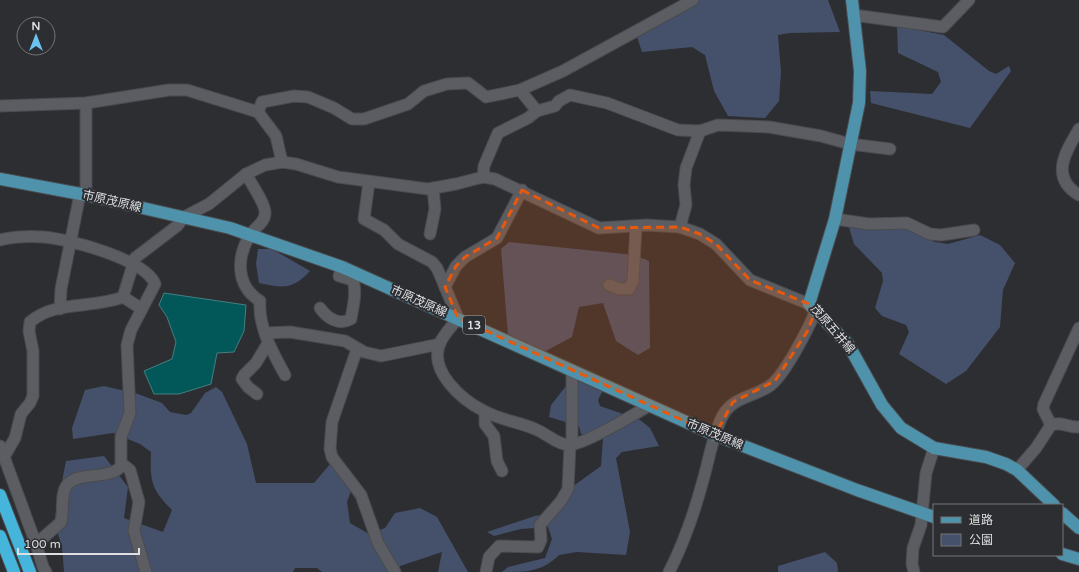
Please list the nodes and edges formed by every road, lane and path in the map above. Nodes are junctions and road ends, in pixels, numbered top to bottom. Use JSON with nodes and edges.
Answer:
{"nodes":[{"id":1,"x":692,"y":0,"type":"edge"},
{"id":2,"x":852,"y":0,"type":"edge"},
{"id":3,"x":969,"y":0,"type":"edge"},
{"id":4,"x":853,"y":15,"type":"junction"},
{"id":5,"x":520,"y":90,"type":"junction"},
{"id":6,"x":86,"y":103,"type":"junction"},
{"id":7,"x":0,"y":106,"type":"edge"},
{"id":8,"x":537,"y":111,"type":"junction"},
{"id":9,"x":258,"y":112,"type":"junction"},
{"id":10,"x":1079,"y":129,"type":"edge"},
{"id":11,"x":700,"y":130,"type":"junction"},
{"id":12,"x":850,"y":144,"type":"junction"},
{"id":13,"x":890,"y":149,"type":"dead end"},
{"id":14,"x":282,"y":162,"type":"junction"},
{"id":15,"x":246,"y":174,"type":"junction"},
{"id":16,"x":483,"y":177,"type":"junction"},
{"id":17,"x":0,"y":179,"type":"edge"},
{"id":18,"x":369,"y":182,"type":"junction"},
{"id":19,"x":433,"y":188,"type":"junction"},
{"id":20,"x":522,"y":190,"type":"junction"},
{"id":21,"x":83,"y":194,"type":"junction"},
{"id":22,"x":1079,"y":195,"type":"edge"},
{"id":23,"x":184,"y":217,"type":"junction"},
{"id":24,"x":835,"y":219,"type":"junction"},
{"id":25,"x":636,"y":226,"type":"junction"},
{"id":26,"x":680,"y":227,"type":"junction"},
{"id":27,"x":974,"y":230,"type":"dead end"},
{"id":28,"x":430,"y":234,"type":"dead end"},
{"id":29,"x":251,"y":235,"type":"junction"},
{"id":30,"x":0,"y":240,"type":"edge"},
{"id":31,"x":71,"y":241,"type":"junction"},
{"id":32,"x":133,"y":264,"type":"junction"},
{"id":33,"x":342,"y":267,"type":"junction"},
{"id":34,"x":609,"y":284,"type":"dead end"},
{"id":35,"x":445,"y":287,"type":"junction"},
{"id":36,"x":123,"y":297,"type":"junction"},
{"id":37,"x":812,"y":307,"type":"junction"},
{"id":38,"x":320,"y":308,"type":"dead end"},
{"id":39,"x":60,"y":309,"type":"junction"},
{"id":40,"x":142,"y":309,"type":"junction"},
{"id":41,"x":458,"y":318,"type":"junction"},
{"id":42,"x":1079,"y":328,"type":"edge"},
{"id":43,"x":267,"y":338,"type":"junction"},
{"id":44,"x":440,"y":344,"type":"junction"},
{"id":45,"x":358,"y":349,"type":"junction"},
{"id":46,"x":572,"y":370,"type":"junction"},
{"id":47,"x":285,"y":375,"type":"dead end"},
{"id":48,"x":257,"y":394,"type":"dead end"},
{"id":49,"x":650,"y":405,"type":"junction"},
{"id":50,"x":485,"y":412,"type":"junction"},
{"id":51,"x":1051,"y":425,"type":"junction"},
{"id":52,"x":1079,"y":427,"type":"edge"},
{"id":53,"x":715,"y":435,"type":"junction"},
{"id":54,"x":571,"y":444,"type":"junction"},
{"id":55,"x":0,"y":446,"type":"edge"},
{"id":56,"x":934,"y":448,"type":"junction"},
{"id":57,"x":4,"y":457,"type":"junction"},
{"id":58,"x":121,"y":466,"type":"junction"},
{"id":59,"x":1017,"y":470,"type":"junction"},
{"id":60,"x":502,"y":471,"type":"dead end"},
{"id":61,"x":0,"y":495,"type":"edge"},
{"id":62,"x":1053,"y":504,"type":"edge"},
{"id":63,"x":922,"y":513,"type":"junction"},
{"id":64,"x":1063,"y":513,"type":"edge"},
{"id":65,"x":933,"y":517,"type":"edge"},
{"id":66,"x":1079,"y":528,"type":"edge"},
{"id":67,"x":0,"y":536,"type":"edge"},
{"id":68,"x":36,"y":544,"type":"junction"},
{"id":69,"x":1063,"y":554,"type":"edge"},
{"id":70,"x":1079,"y":559,"type":"edge"},
{"id":71,"x":14,"y":572,"type":"edge"},
{"id":72,"x":30,"y":572,"type":"edge"},
{"id":73,"x":46,"y":572,"type":"edge"},
{"id":74,"x":146,"y":572,"type":"edge"},
{"id":75,"x":395,"y":572,"type":"edge"},
{"id":76,"x":486,"y":572,"type":"edge"},
{"id":77,"x":669,"y":572,"type":"edge"},
{"id":78,"x":914,"y":572,"type":"edge"}],
"edges":[{"from":1,"to":5,"type":"street"},
{"from":2,"to":4,"type":"main road","name":"茂原五井線"},
{"from":3,"to":4,"type":"street"},
{"from":4,"to":12,"type":"main road","name":"茂原五井線"},
{"from":5,"to":8,"type":"street"},
{"from":5,"to":9,"type":"street"},
{"from":6,"to":7,"type":"street"},
{"from":6,"to":9,"type":"street"},
{"from":6,"to":21,"type":"street"},
{"from":8,"to":11,"type":"street"},
{"from":8,"to":16,"type":"street"},
{"from":9,"to":14,"type":"street"},
{"from":10,"to":22,"type":"street"},
{"from":11,"to":12,"type":"street"},
{"from":11,"to":26,"type":"street"},
{"from":12,"to":13,"type":"street"},
{"from":12,"to":24,"type":"main road","name":"茂原五井線"},
{"from":14,"to":15,"type":"street"},
{"from":14,"to":18,"type":"street"},
{"from":15,"to":23,"type":"street"},
{"from":15,"to":29,"type":"street"},
{"from":16,"to":19,"type":"street"},
{"from":16,"to":20,"type":"street"},
{"from":17,"to":21,"type":"main road","name":"市原茂原線","number":"13"},
{"from":18,"to":19,"type":"street"},
{"from":18,"to":35,"type":"street"},
{"from":19,"to":28,"type":"street"},
{"from":20,"to":25,"type":"street"},
{"from":20,"to":35,"type":"street"},
{"from":21,"to":23,"type":"main road","name":"市原茂原線","number":"13"},
{"from":21,"to":31,"type":"street"},
{"from":23,"to":29,"type":"main road","name":"市原茂原線","number":"13"},
{"from":23,"to":32,"type":"street"},
{"from":24,"to":27,"type":"street"},
{"from":24,"to":37,"type":"main road","name":"茂原五井線"},
{"from":25,"to":26,"type":"street"},
{"from":25,"to":34,"type":"street"},
{"from":26,"to":37,"type":"street"},
{"from":29,"to":33,"type":"main road","name":"市原茂原線","number":"13"},
{"from":29,"to":43,"type":"street"},
{"from":30,"to":31,"type":"street"},
{"from":31,"to":32,"type":"street"},
{"from":31,"to":39,"type":"street"},
{"from":32,"to":36,"type":"street"},
{"from":32,"to":40,"type":"street"},
{"from":33,"to":38,"type":"street"},
{"from":33,"to":41,"type":"main road","name":"市原茂原線","number":"13"},
{"from":35,"to":41,"type":"street"},
{"from":36,"to":39,"type":"street"},
{"from":36,"to":40,"type":"street"},
{"from":37,"to":53,"type":"street"},
{"from":37,"to":56,"type":"main road","name":"茂原五井線"},
{"from":39,"to":57,"type":"street"},
{"from":40,"to":58,"type":"street"},
{"from":41,"to":44,"type":"street"},
{"from":41,"to":46,"type":"main road","name":"市原茂原線","number":"13"},
{"from":42,"to":51,"type":"street"},
{"from":43,"to":45,"type":"street"},
{"from":43,"to":47,"type":"street"},
{"from":43,"to":48,"type":"street"},
{"from":44,"to":45,"type":"street"},
{"from":44,"to":50,"type":"street"},
{"from":45,"to":75,"type":"street"},
{"from":46,"to":49,"type":"main road","name":"市原茂原線","number":"13"},
{"from":46,"to":54,"type":"street"},
{"from":49,"to":53,"type":"main road","name":"市原茂原線","number":"13"},
{"from":49,"to":54,"type":"street"},
{"from":50,"to":54,"type":"street"},
{"from":50,"to":60,"type":"street"},
{"from":51,"to":52,"type":"street"},
{"from":51,"to":59,"type":"street"},
{"from":53,"to":63,"type":"main road","name":"市原茂原線","number":"13"},
{"from":53,"to":77,"type":"street"},
{"from":54,"to":76,"type":"street"},
{"from":55,"to":57,"type":"street"},
{"from":56,"to":59,"type":"main road","name":"茂原五井線"},
{"from":56,"to":63,"type":"street"},
{"from":57,"to":68,"type":"street"},
{"from":58,"to":68,"type":"street"},
{"from":58,"to":74,"type":"street"},
{"from":59,"to":62,"type":"main road","name":"茂原五井線"},
{"from":61,"to":72,"type":"highway"},
{"from":63,"to":65,"type":"main road","name":"市原茂原線","number":"13"},
{"from":63,"to":78,"type":"street"},
{"from":64,"to":66,"type":"main road"},
{"from":67,"to":71,"type":"highway"},
{"from":68,"to":73,"type":"street"},
{"from":69,"to":70,"type":"main road"}]}
